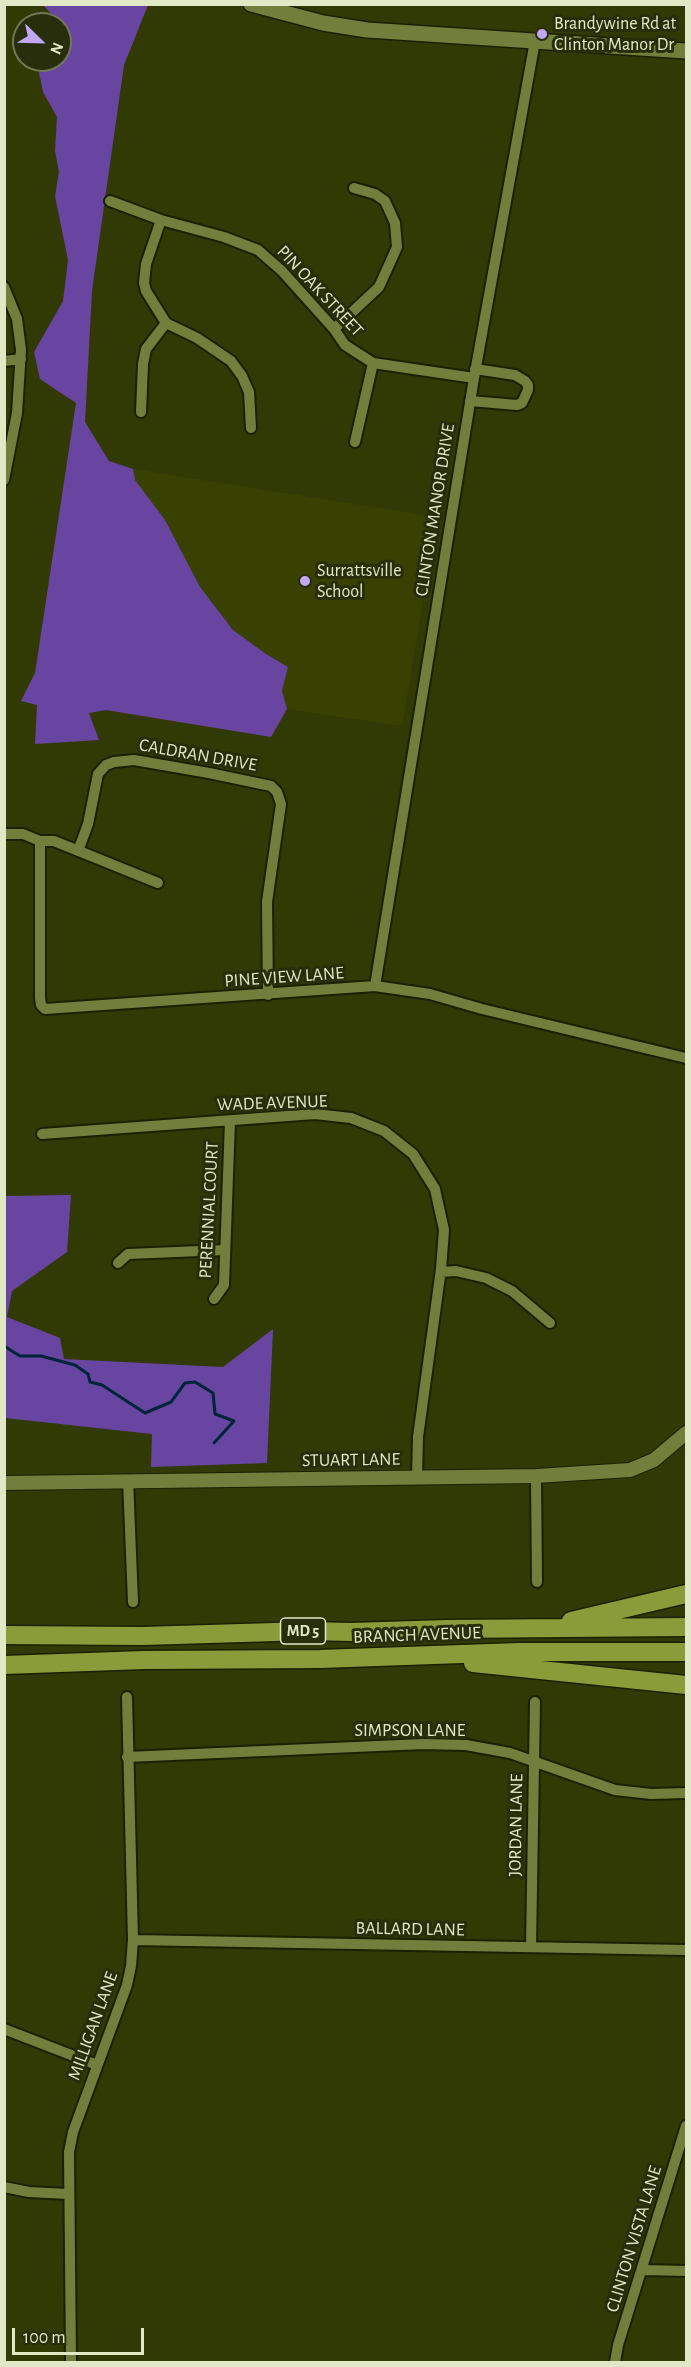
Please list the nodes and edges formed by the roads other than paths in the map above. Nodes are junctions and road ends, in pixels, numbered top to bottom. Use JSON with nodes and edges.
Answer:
{"nodes":[{"id":1,"x":251,"y":4,"type":"edge"},
{"id":2,"x":535,"y":41,"type":"junction"},
{"id":3,"x":687,"y":51,"type":"edge"},
{"id":4,"x":354,"y":188,"type":"dead end"},
{"id":5,"x":110,"y":201,"type":"dead end"},
{"id":6,"x":161,"y":220,"type":"junction"},
{"id":7,"x":4,"y":287,"type":"edge"},
{"id":8,"x":166,"y":323,"type":"junction"},
{"id":9,"x":334,"y":329,"type":"junction"},
{"id":10,"x":21,"y":359,"type":"junction"},
{"id":11,"x":4,"y":361,"type":"edge"},
{"id":12,"x":373,"y":363,"type":"junction"},
{"id":13,"x":474,"y":373,"type":"junction"},
{"id":14,"x":470,"y":401,"type":"junction"},
{"id":15,"x":141,"y":412,"type":"dead end"},
{"id":16,"x":251,"y":428,"type":"dead end"},
{"id":17,"x":355,"y":442,"type":"dead end"},
{"id":18,"x":4,"y":480,"type":"edge"},
{"id":19,"x":4,"y":834,"type":"edge"},
{"id":20,"x":40,"y":841,"type":"junction"},
{"id":21,"x":78,"y":851,"type":"junction"},
{"id":22,"x":158,"y":883,"type":"dead end"},
{"id":23,"x":375,"y":986,"type":"junction"},
{"id":24,"x":268,"y":995,"type":"junction"},
{"id":25,"x":687,"y":1058,"type":"edge"},
{"id":26,"x":230,"y":1120,"type":"junction"},
{"id":27,"x":42,"y":1134,"type":"dead end"},
{"id":28,"x":225,"y":1250,"type":"junction"},
{"id":29,"x":118,"y":1263,"type":"dead end"},
{"id":30,"x":441,"y":1272,"type":"junction"},
{"id":31,"x":214,"y":1299,"type":"dead end"},
{"id":32,"x":550,"y":1323,"type":"dead end"},
{"id":33,"x":686,"y":1436,"type":"edge"},
{"id":34,"x":536,"y":1476,"type":"junction"},
{"id":35,"x":417,"y":1477,"type":"junction"},
{"id":36,"x":128,"y":1480,"type":"junction"},
{"id":37,"x":4,"y":1483,"type":"edge"},
{"id":38,"x":537,"y":1582,"type":"dead end"},
{"id":39,"x":687,"y":1594,"type":"edge"},
{"id":40,"x":133,"y":1602,"type":"dead end"},
{"id":41,"x":687,"y":1627,"type":"edge"},
{"id":42,"x":484,"y":1629,"type":"junction"},
{"id":43,"x":4,"y":1635,"type":"edge"},
{"id":44,"x":687,"y":1652,"type":"edge"},
{"id":45,"x":358,"y":1658,"type":"junction"},
{"id":46,"x":4,"y":1665,"type":"edge"},
{"id":47,"x":687,"y":1685,"type":"edge"},
{"id":48,"x":127,"y":1697,"type":"dead end"},
{"id":49,"x":535,"y":1702,"type":"dead end"},
{"id":50,"x":127,"y":1757,"type":"junction"},
{"id":51,"x":534,"y":1762,"type":"junction"},
{"id":52,"x":687,"y":1793,"type":"edge"},
{"id":53,"x":133,"y":1940,"type":"junction"},
{"id":54,"x":531,"y":1947,"type":"junction"},
{"id":55,"x":687,"y":1950,"type":"edge"},
{"id":56,"x":4,"y":2029,"type":"edge"},
{"id":57,"x":97,"y":2065,"type":"junction"},
{"id":58,"x":687,"y":2126,"type":"edge"},
{"id":59,"x":4,"y":2187,"type":"edge"},
{"id":60,"x":68,"y":2194,"type":"junction"},
{"id":61,"x":643,"y":2270,"type":"junction"},
{"id":62,"x":687,"y":2271,"type":"edge"},
{"id":63,"x":71,"y":2362,"type":"edge"},
{"id":64,"x":615,"y":2362,"type":"edge"}],
"edges":[{"from":1,"to":2,"type":"main road"},
{"from":2,"to":3,"type":"main road"},
{"from":2,"to":13,"type":"street","name":"CLINTON MANOR DRIVE"},
{"from":4,"to":9,"type":"street"},
{"from":5,"to":6,"type":"street","name":"PIN OAK STREET"},
{"from":6,"to":8,"type":"street"},
{"from":6,"to":9,"type":"street","name":"PIN OAK STREET"},
{"from":7,"to":10,"type":"street"},
{"from":8,"to":15,"type":"street"},
{"from":8,"to":16,"type":"street"},
{"from":9,"to":12,"type":"street","name":"PIN OAK STREET"},
{"from":10,"to":11,"type":"street"},
{"from":10,"to":18,"type":"street"},
{"from":12,"to":13,"type":"street","name":"PIN OAK STREET"},
{"from":12,"to":17,"type":"street"},
{"from":13,"to":14,"type":"street","name":"CLINTON MANOR DRIVE"},
{"from":13,"to":14,"type":"street","name":"PIN OAK STREET"},
{"from":14,"to":23,"type":"street","name":"CLINTON MANOR DRIVE"},
{"from":19,"to":20,"type":"street"},
{"from":20,"to":21,"type":"street"},
{"from":20,"to":24,"type":"street","name":"PINE VIEW LANE"},
{"from":21,"to":22,"type":"street"},
{"from":21,"to":24,"type":"street","name":"CALDRAN DRIVE"},
{"from":23,"to":24,"type":"street","name":"PINE VIEW LANE"},
{"from":23,"to":25,"type":"street","name":"PINE VIEW LANE"},
{"from":26,"to":27,"type":"street","name":"WADE AVENUE"},
{"from":26,"to":28,"type":"street","name":"PERENNIAL COURT"},
{"from":26,"to":30,"type":"street","name":"WADE AVENUE"},
{"from":28,"to":29,"type":"street"},
{"from":28,"to":31,"type":"street","name":"PERENNIAL COURT"},
{"from":30,"to":32,"type":"street"},
{"from":30,"to":35,"type":"street","name":"WADE AVENUE"},
{"from":33,"to":34,"type":"street","name":"STUART LANE"},
{"from":34,"to":35,"type":"street","name":"STUART LANE"},
{"from":34,"to":38,"type":"street"},
{"from":35,"to":36,"type":"street","name":"STUART LANE"},
{"from":36,"to":37,"type":"street","name":"STUART LANE"},
{"from":36,"to":40,"type":"street"},
{"from":39,"to":42,"type":"highway"},
{"from":41,"to":42,"type":"highway","name":"BRANCH AVENUE","number":"MD 5"},
{"from":42,"to":43,"type":"highway","name":"BRANCH AVENUE","number":"MD 5"},
{"from":44,"to":45,"type":"highway","name":"BRANCH AVENUE","number":"MD 5"},
{"from":45,"to":46,"type":"highway","name":"BRANCH AVENUE","number":"MD 5"},
{"from":45,"to":47,"type":"highway"},
{"from":48,"to":50,"type":"street","name":"MILLIGAN LANE"},
{"from":49,"to":51,"type":"street","name":"JORDAN LANE"},
{"from":50,"to":51,"type":"street","name":"SIMPSON LANE"},
{"from":50,"to":53,"type":"street","name":"MILLIGAN LANE"},
{"from":51,"to":52,"type":"street","name":"SIMPSON LANE"},
{"from":51,"to":54,"type":"street","name":"JORDAN LANE"},
{"from":53,"to":54,"type":"street","name":"BALLARD LANE"},
{"from":53,"to":57,"type":"street","name":"MILLIGAN LANE"},
{"from":54,"to":55,"type":"street","name":"BALLARD LANE"},
{"from":56,"to":57,"type":"street"},
{"from":57,"to":60,"type":"street","name":"MILLIGAN LANE"},
{"from":58,"to":61,"type":"street","name":"CLINTON VISTA LANE"},
{"from":59,"to":60,"type":"street"},
{"from":60,"to":63,"type":"street","name":"MILLIGAN LANE"},
{"from":61,"to":62,"type":"street"},
{"from":61,"to":64,"type":"street","name":"CLINTON VISTA LANE"}]}
